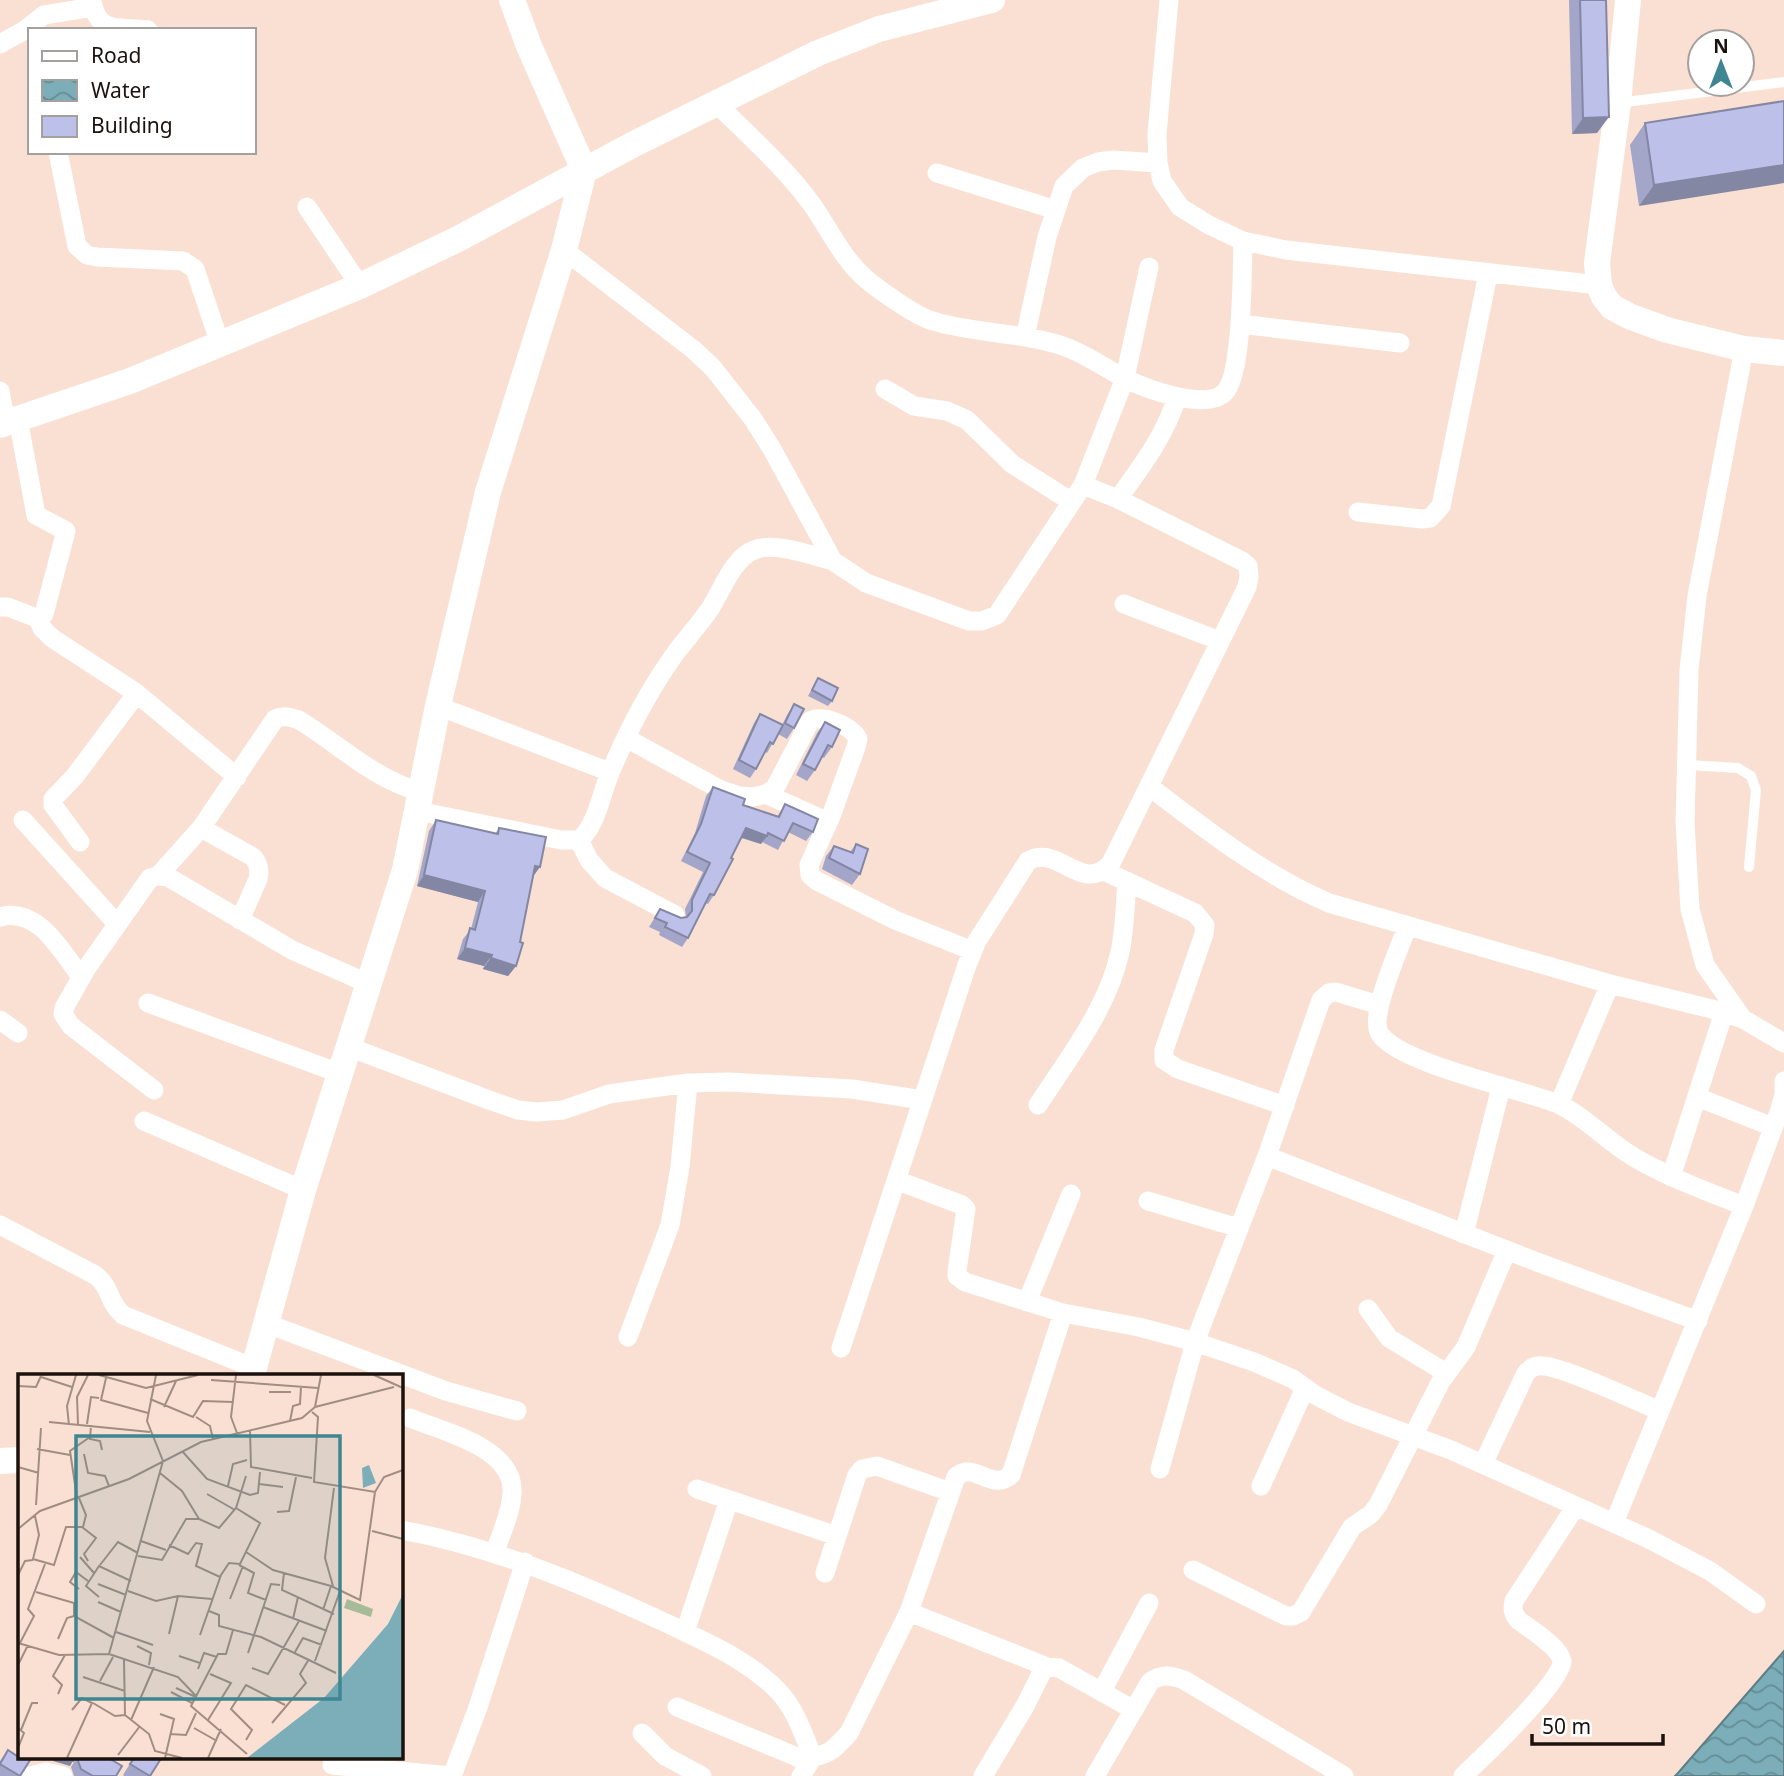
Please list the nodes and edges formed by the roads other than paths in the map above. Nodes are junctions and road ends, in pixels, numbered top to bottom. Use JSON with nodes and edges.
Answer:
{"nodes":[{"id":1,"x":512,"y":0,"type":"edge"},
{"id":2,"x":992,"y":0,"type":"edge"},
{"id":3,"x":1169,"y":0,"type":"edge"},
{"id":4,"x":1628,"y":0,"type":"edge"},
{"id":5,"x":93,"y":3,"type":"edge"},
{"id":6,"x":925,"y":9,"type":"edge"},
{"id":7,"x":125,"y":28,"type":"edge"},
{"id":8,"x":0,"y":44,"type":"edge"},
{"id":9,"x":1784,"y":82,"type":"edge"},
{"id":10,"x":715,"y":102,"type":"junction"},
{"id":11,"x":1618,"y":103,"type":"junction"},
{"id":12,"x":58,"y":154,"type":"edge"},
{"id":13,"x":1158,"y":163,"type":"junction"},
{"id":14,"x":584,"y":170,"type":"junction"},
{"id":15,"x":937,"y":173,"type":"dead end"},
{"id":16,"x":307,"y":207,"type":"dead end"},
{"id":17,"x":1056,"y":210,"type":"junction"},
{"id":18,"x":1243,"y":241,"type":"junction"},
{"id":19,"x":564,"y":250,"type":"junction"},
{"id":20,"x":1149,"y":267,"type":"dead end"},
{"id":21,"x":1488,"y":274,"type":"junction"},
{"id":22,"x":1599,"y":285,"type":"junction"},
{"id":23,"x":360,"y":286,"type":"junction"},
{"id":24,"x":1240,"y":324,"type":"junction"},
{"id":25,"x":1025,"y":337,"type":"junction"},
{"id":26,"x":1400,"y":343,"type":"dead end"},
{"id":27,"x":220,"y":344,"type":"junction"},
{"id":28,"x":1744,"y":349,"type":"junction"},
{"id":29,"x":1784,"y":353,"type":"edge"},
{"id":30,"x":1125,"y":378,"type":"junction"},
{"id":31,"x":885,"y":389,"type":"dead end"},
{"id":32,"x":0,"y":391,"type":"edge"},
{"id":33,"x":1177,"y":397,"type":"junction"},
{"id":34,"x":8,"y":422,"type":"edge"},
{"id":35,"x":1083,"y":485,"type":"junction"},
{"id":36,"x":1118,"y":499,"type":"junction"},
{"id":37,"x":1072,"y":502,"type":"junction"},
{"id":38,"x":1358,"y":512,"type":"dead end"},
{"id":39,"x":833,"y":561,"type":"junction"},
{"id":40,"x":1124,"y":604,"type":"dead end"},
{"id":41,"x":0,"y":607,"type":"edge"},
{"id":42,"x":38,"y":618,"type":"junction"},
{"id":43,"x":1220,"y":641,"type":"junction"},
{"id":44,"x":135,"y":692,"type":"junction"},
{"id":45,"x":438,"y":706,"type":"junction"},
{"id":46,"x":626,"y":738,"type":"junction"},
{"id":47,"x":1688,"y":765,"type":"junction"},
{"id":48,"x":610,"y":772,"type":"junction"},
{"id":49,"x":237,"y":777,"type":"junction"},
{"id":50,"x":1150,"y":787,"type":"junction"},
{"id":51,"x":766,"y":794,"type":"junction"},
{"id":52,"x":419,"y":802,"type":"junction"},
{"id":53,"x":23,"y":820,"type":"dead end"},
{"id":54,"x":828,"y":822,"type":"junction"},
{"id":55,"x":201,"y":828,"type":"junction"},
{"id":56,"x":579,"y":840,"type":"junction"},
{"id":57,"x":80,"y":842,"type":"dead end"},
{"id":58,"x":1749,"y":867,"type":"dead end"},
{"id":59,"x":1104,"y":871,"type":"junction"},
{"id":60,"x":158,"y":876,"type":"junction"},
{"id":61,"x":1128,"y":881,"type":"junction"},
{"id":62,"x":675,"y":915,"type":"edge"},
{"id":63,"x":0,"y":917,"type":"edge"},
{"id":64,"x":240,"y":920,"type":"junction"},
{"id":65,"x":117,"y":924,"type":"junction"},
{"id":66,"x":1407,"y":927,"type":"junction"},
{"id":67,"x":973,"y":951,"type":"junction"},
{"id":68,"x":81,"y":977,"type":"junction"},
{"id":69,"x":367,"y":983,"type":"junction"},
{"id":70,"x":1610,"y":984,"type":"junction"},
{"id":71,"x":148,"y":1003,"type":"dead end"},
{"id":72,"x":1379,"y":1005,"type":"junction"},
{"id":73,"x":1724,"y":1012,"type":"junction"},
{"id":74,"x":1743,"y":1019,"type":"junction"},
{"id":75,"x":0,"y":1020,"type":"edge"},
{"id":76,"x":18,"y":1033,"type":"dead end"},
{"id":77,"x":1784,"y":1043,"type":"edge"},
{"id":78,"x":349,"y":1048,"type":"junction"},
{"id":79,"x":339,"y":1073,"type":"junction"},
{"id":80,"x":1784,"y":1081,"type":"edge"},
{"id":81,"x":688,"y":1083,"type":"junction"},
{"id":82,"x":1501,"y":1087,"type":"junction"},
{"id":83,"x":154,"y":1090,"type":"dead end"},
{"id":84,"x":1784,"y":1095,"type":"edge"},
{"id":85,"x":1697,"y":1097,"type":"junction"},
{"id":86,"x":922,"y":1100,"type":"junction"},
{"id":87,"x":1559,"y":1104,"type":"junction"},
{"id":88,"x":1038,"y":1105,"type":"dead end"},
{"id":89,"x":1285,"y":1106,"type":"junction"},
{"id":90,"x":144,"y":1121,"type":"dead end"},
{"id":91,"x":1773,"y":1127,"type":"junction"},
{"id":92,"x":1267,"y":1156,"type":"junction"},
{"id":93,"x":1671,"y":1177,"type":"junction"},
{"id":94,"x":896,"y":1180,"type":"junction"},
{"id":95,"x":303,"y":1190,"type":"junction"},
{"id":96,"x":1071,"y":1195,"type":"dead end"},
{"id":97,"x":1148,"y":1201,"type":"dead end"},
{"id":98,"x":1744,"y":1206,"type":"junction"},
{"id":99,"x":0,"y":1225,"type":"edge"},
{"id":100,"x":1239,"y":1228,"type":"junction"},
{"id":101,"x":1464,"y":1234,"type":"junction"},
{"id":102,"x":1507,"y":1251,"type":"junction"},
{"id":103,"x":1027,"y":1302,"type":"junction"},
{"id":104,"x":1368,"y":1309,"type":"dead end"},
{"id":105,"x":1063,"y":1313,"type":"junction"},
{"id":106,"x":1698,"y":1321,"type":"junction"},
{"id":107,"x":268,"y":1324,"type":"junction"},
{"id":108,"x":628,"y":1337,"type":"dead end"},
{"id":109,"x":1195,"y":1342,"type":"junction"},
{"id":110,"x":841,"y":1348,"type":"dead end"},
{"id":111,"x":253,"y":1372,"type":"edge"},
{"id":112,"x":1446,"y":1373,"type":"junction"},
{"id":113,"x":401,"y":1374,"type":"edge"},
{"id":114,"x":402,"y":1374,"type":"edge"},
{"id":115,"x":1305,"y":1388,"type":"junction"},
{"id":116,"x":517,"y":1411,"type":"dead end"},
{"id":117,"x":1660,"y":1411,"type":"junction"},
{"id":118,"x":410,"y":1418,"type":"dead end"},
{"id":119,"x":1413,"y":1437,"type":"junction"},
{"id":120,"x":18,"y":1460,"type":"edge"},
{"id":121,"x":0,"y":1461,"type":"edge"},
{"id":122,"x":1483,"y":1464,"type":"junction"},
{"id":123,"x":1160,"y":1469,"type":"dead end"},
{"id":124,"x":1261,"y":1486,"type":"dead end"},
{"id":125,"x":697,"y":1489,"type":"dead end"},
{"id":126,"x":950,"y":1492,"type":"junction"},
{"id":127,"x":729,"y":1500,"type":"junction"},
{"id":128,"x":1576,"y":1506,"type":"junction"},
{"id":129,"x":1614,"y":1522,"type":"junction"},
{"id":130,"x":402,"y":1530,"type":"edge"},
{"id":131,"x":837,"y":1536,"type":"junction"},
{"id":132,"x":495,"y":1552,"type":"junction"},
{"id":133,"x":526,"y":1562,"type":"junction"},
{"id":134,"x":1192,"y":1570,"type":"dead end"},
{"id":135,"x":825,"y":1573,"type":"dead end"},
{"id":136,"x":1149,"y":1603,"type":"dead end"},
{"id":137,"x":1756,"y":1604,"type":"dead end"},
{"id":138,"x":909,"y":1612,"type":"junction"},
{"id":139,"x":685,"y":1632,"type":"junction"},
{"id":140,"x":1045,"y":1667,"type":"junction"},
{"id":141,"x":1101,"y":1691,"type":"junction"},
{"id":142,"x":677,"y":1707,"type":"dead end"},
{"id":143,"x":1135,"y":1710,"type":"junction"},
{"id":144,"x":642,"y":1733,"type":"dead end"},
{"id":145,"x":808,"y":1765,"type":"edge"},
{"id":146,"x":332,"y":1766,"type":"edge"},
{"id":147,"x":452,"y":1776,"type":"edge"},
{"id":148,"x":702,"y":1776,"type":"edge"},
{"id":149,"x":983,"y":1776,"type":"edge"},
{"id":150,"x":1095,"y":1776,"type":"edge"},
{"id":151,"x":1344,"y":1776,"type":"edge"},
{"id":152,"x":1463,"y":1776,"type":"edge"}],
"edges":[{"from":1,"to":14,"type":"street"},
{"from":2,"to":6,"type":"street"},
{"from":3,"to":13,"type":"street"},
{"from":4,"to":11,"type":"street"},
{"from":5,"to":7,"type":"street"},
{"from":5,"to":8,"type":"street"},
{"from":6,"to":10,"type":"street"},
{"from":9,"to":11,"type":"lane"},
{"from":10,"to":14,"type":"street"},
{"from":10,"to":25,"type":"street"},
{"from":11,"to":22,"type":"street"},
{"from":12,"to":27,"type":"street"},
{"from":13,"to":17,"type":"street"},
{"from":13,"to":18,"type":"street"},
{"from":14,"to":19,"type":"street"},
{"from":14,"to":23,"type":"street"},
{"from":15,"to":17,"type":"street"},
{"from":16,"to":23,"type":"street"},
{"from":17,"to":25,"type":"street"},
{"from":18,"to":21,"type":"street"},
{"from":18,"to":24,"type":"street"},
{"from":19,"to":39,"type":"street"},
{"from":19,"to":45,"type":"street"},
{"from":20,"to":30,"type":"street"},
{"from":21,"to":22,"type":"street"},
{"from":21,"to":38,"type":"street"},
{"from":22,"to":28,"type":"street"},
{"from":23,"to":27,"type":"street"},
{"from":24,"to":26,"type":"street"},
{"from":24,"to":33,"type":"street"},
{"from":25,"to":30,"type":"street"},
{"from":27,"to":34,"type":"street"},
{"from":28,"to":29,"type":"street"},
{"from":28,"to":47,"type":"street"},
{"from":30,"to":33,"type":"street"},
{"from":30,"to":35,"type":"street"},
{"from":31,"to":37,"type":"street"},
{"from":32,"to":34,"type":"street"},
{"from":33,"to":36,"type":"street"},
{"from":34,"to":42,"type":"street"},
{"from":35,"to":36,"type":"street"},
{"from":35,"to":37,"type":"street"},
{"from":36,"to":43,"type":"street"},
{"from":37,"to":39,"type":"street"},
{"from":39,"to":46,"type":"street"},
{"from":40,"to":43,"type":"street"},
{"from":41,"to":42,"type":"street"},
{"from":42,"to":44,"type":"street"},
{"from":43,"to":50,"type":"street"},
{"from":44,"to":49,"type":"street"},
{"from":44,"to":57,"type":"street"},
{"from":45,"to":48,"type":"street"},
{"from":45,"to":52,"type":"street"},
{"from":46,"to":48,"type":"street"},
{"from":46,"to":51,"type":"street"},
{"from":47,"to":58,"type":"lane"},
{"from":47,"to":74,"type":"street"},
{"from":48,"to":56,"type":"street"},
{"from":49,"to":52,"type":"street"},
{"from":49,"to":55,"type":"street"},
{"from":50,"to":59,"type":"street"},
{"from":50,"to":66,"type":"street"},
{"from":51,"to":54,"type":"street"},
{"from":51,"to":54,"type":"street"},
{"from":52,"to":56,"type":"street"},
{"from":52,"to":69,"type":"street"},
{"from":53,"to":65,"type":"street"},
{"from":54,"to":67,"type":"street"},
{"from":55,"to":60,"type":"street"},
{"from":55,"to":64,"type":"street"},
{"from":56,"to":62,"type":"street"},
{"from":59,"to":61,"type":"street"},
{"from":59,"to":67,"type":"street"},
{"from":60,"to":64,"type":"street"},
{"from":60,"to":65,"type":"street"},
{"from":61,"to":88,"type":"street"},
{"from":61,"to":89,"type":"street"},
{"from":63,"to":68,"type":"street"},
{"from":64,"to":69,"type":"street"},
{"from":65,"to":68,"type":"street"},
{"from":66,"to":70,"type":"street"},
{"from":66,"to":72,"type":"street"},
{"from":67,"to":86,"type":"street"},
{"from":68,"to":83,"type":"street"},
{"from":69,"to":78,"type":"street"},
{"from":70,"to":73,"type":"street"},
{"from":70,"to":87,"type":"street"},
{"from":71,"to":79,"type":"street"},
{"from":72,"to":82,"type":"street"},
{"from":72,"to":89,"type":"street"},
{"from":73,"to":74,"type":"street"},
{"from":73,"to":85,"type":"street"},
{"from":74,"to":77,"type":"street"},
{"from":75,"to":76,"type":"street"},
{"from":78,"to":79,"type":"street"},
{"from":78,"to":81,"type":"street"},
{"from":79,"to":95,"type":"street"},
{"from":80,"to":84,"type":"street"},
{"from":81,"to":86,"type":"street"},
{"from":81,"to":108,"type":"street"},
{"from":82,"to":87,"type":"street"},
{"from":82,"to":101,"type":"street"},
{"from":84,"to":91,"type":"street"},
{"from":85,"to":91,"type":"street"},
{"from":85,"to":93,"type":"street"},
{"from":86,"to":94,"type":"street"},
{"from":87,"to":93,"type":"street"},
{"from":89,"to":92,"type":"street"},
{"from":90,"to":95,"type":"street"},
{"from":91,"to":98,"type":"street"},
{"from":92,"to":100,"type":"street"},
{"from":92,"to":101,"type":"street"},
{"from":93,"to":98,"type":"street"},
{"from":94,"to":103,"type":"street"},
{"from":94,"to":110,"type":"street"},
{"from":95,"to":107,"type":"street"},
{"from":96,"to":103,"type":"street"},
{"from":97,"to":100,"type":"street"},
{"from":98,"to":106,"type":"street"},
{"from":99,"to":111,"type":"street"},
{"from":100,"to":109,"type":"street"},
{"from":101,"to":102,"type":"street"},
{"from":102,"to":106,"type":"street"},
{"from":102,"to":112,"type":"street"},
{"from":103,"to":105,"type":"street"},
{"from":104,"to":112,"type":"street"},
{"from":105,"to":109,"type":"street"},
{"from":105,"to":126,"type":"street"},
{"from":106,"to":117,"type":"street"},
{"from":107,"to":111,"type":"street"},
{"from":107,"to":113,"type":"street"},
{"from":109,"to":115,"type":"street"},
{"from":109,"to":123,"type":"street"},
{"from":112,"to":119,"type":"street"},
{"from":114,"to":116,"type":"street"},
{"from":115,"to":119,"type":"street"},
{"from":115,"to":124,"type":"street"},
{"from":117,"to":122,"type":"street"},
{"from":117,"to":129,"type":"street"},
{"from":118,"to":132,"type":"street"},
{"from":119,"to":122,"type":"street"},
{"from":119,"to":134,"type":"street"},
{"from":120,"to":121,"type":"street"},
{"from":122,"to":128,"type":"street"},
{"from":125,"to":127,"type":"street"},
{"from":126,"to":131,"type":"street"},
{"from":126,"to":138,"type":"street"},
{"from":127,"to":131,"type":"street"},
{"from":127,"to":139,"type":"street"},
{"from":128,"to":129,"type":"street"},
{"from":128,"to":152,"type":"street"},
{"from":129,"to":137,"type":"street"},
{"from":130,"to":132,"type":"street"},
{"from":131,"to":135,"type":"street"},
{"from":132,"to":133,"type":"street"},
{"from":133,"to":139,"type":"street"},
{"from":133,"to":147,"type":"street"},
{"from":136,"to":141,"type":"street"},
{"from":138,"to":140,"type":"street"},
{"from":138,"to":145,"type":"street"},
{"from":139,"to":145,"type":"street"},
{"from":140,"to":141,"type":"street"},
{"from":140,"to":149,"type":"street"},
{"from":141,"to":143,"type":"street"},
{"from":142,"to":145,"type":"street"},
{"from":143,"to":150,"type":"street"},
{"from":143,"to":151,"type":"street"},
{"from":144,"to":148,"type":"street"},
{"from":146,"to":147,"type":"street"}]}
